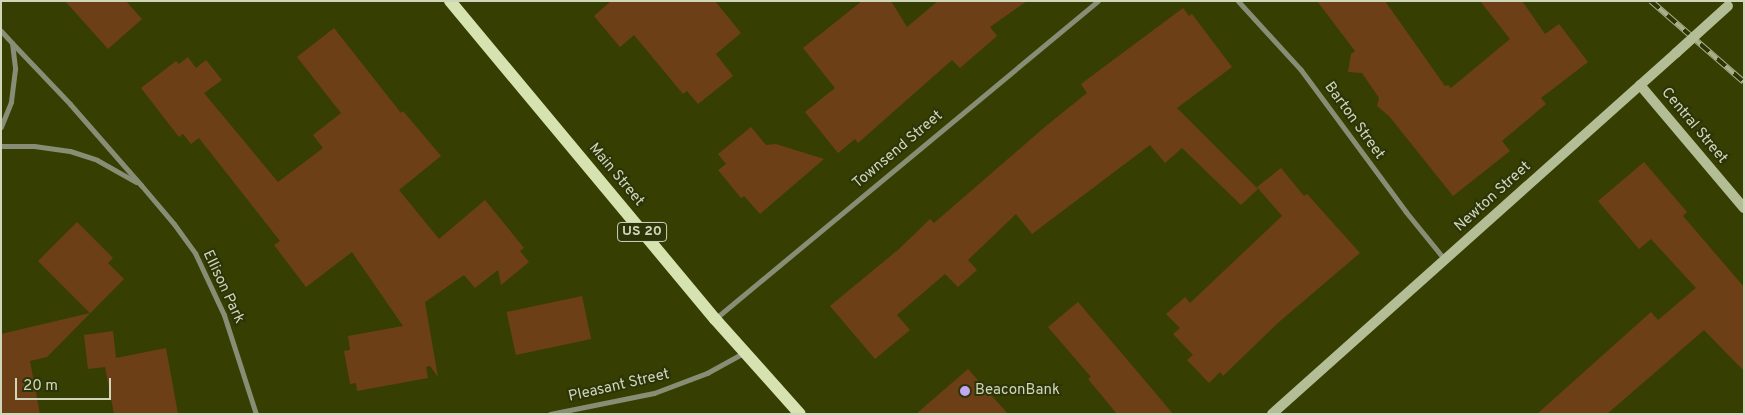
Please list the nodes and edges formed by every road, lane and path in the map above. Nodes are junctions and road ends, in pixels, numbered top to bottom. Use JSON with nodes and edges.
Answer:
{"nodes":[{"id":1,"x":450,"y":1,"type":"edge"},
{"id":2,"x":1098,"y":1,"type":"edge"},
{"id":3,"x":1238,"y":1,"type":"edge"},
{"id":4,"x":1731,"y":4,"type":"edge"},
{"id":5,"x":1,"y":31,"type":"edge"},
{"id":6,"x":12,"y":43,"type":"junction"},
{"id":7,"x":1640,"y":85,"type":"junction"},
{"id":8,"x":1,"y":127,"type":"edge"},
{"id":9,"x":1,"y":146,"type":"edge"},
{"id":10,"x":141,"y":185,"type":"junction"},
{"id":11,"x":1744,"y":208,"type":"edge"},
{"id":12,"x":1445,"y":260,"type":"junction"},
{"id":13,"x":715,"y":319,"type":"junction"},
{"id":14,"x":745,"y":352,"type":"junction"},
{"id":15,"x":256,"y":414,"type":"edge"},
{"id":16,"x":550,"y":414,"type":"edge"},
{"id":17,"x":800,"y":414,"type":"edge"},
{"id":18,"x":1272,"y":414,"type":"edge"}],
"edges":[{"from":1,"to":13,"type":"main road","name":"Main Street","number":"US 20"},
{"from":2,"to":13,"type":"street","name":"Townsend Street"},
{"from":3,"to":12,"type":"street","name":"Barton Street"},
{"from":4,"to":7,"type":"main road","name":"Newton Street","bridge":true},
{"from":5,"to":6,"type":"street","name":"Ellison Park"},
{"from":6,"to":8,"type":"street"},
{"from":6,"to":10,"type":"street","name":"Ellison Park"},
{"from":7,"to":11,"type":"main road","name":"Central Street"},
{"from":7,"to":12,"type":"main road","name":"Newton Street"},
{"from":9,"to":10,"type":"street","name":"Ellison Park"},
{"from":10,"to":15,"type":"street","name":"Ellison Park"},
{"from":12,"to":18,"type":"main road","name":"Newton Street"},
{"from":13,"to":14,"type":"main road","name":"Main Street","number":"US 20"},
{"from":14,"to":16,"type":"street","name":"Pleasant Street"},
{"from":14,"to":17,"type":"main road","name":"Main Street","number":"US 20"}]}
